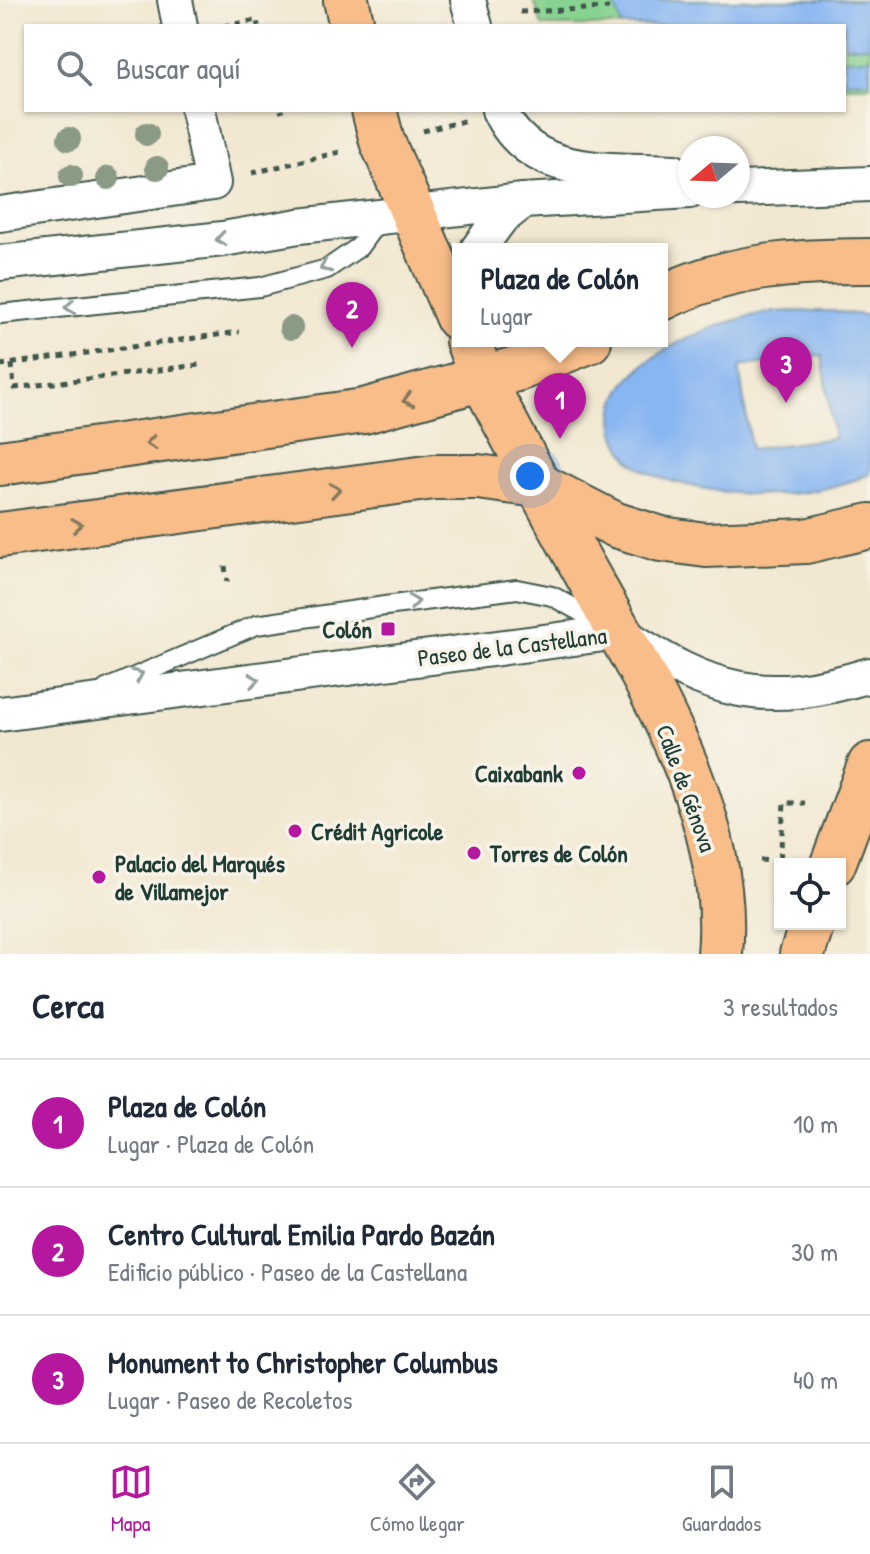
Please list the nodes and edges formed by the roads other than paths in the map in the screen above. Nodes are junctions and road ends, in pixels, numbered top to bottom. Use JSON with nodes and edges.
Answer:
{"nodes":[{"id":1,"x":175,"y":0,"type":"edge"},
{"id":2,"x":346,"y":0,"type":"edge"},
{"id":3,"x":468,"y":0,"type":"edge"},
{"id":4,"x":180,"y":24,"type":"edge"},
{"id":5,"x":352,"y":24,"type":"edge"},
{"id":6,"x":474,"y":24,"type":"edge"},
{"id":7,"x":198,"y":112,"type":"edge"},
{"id":8,"x":500,"y":112,"type":"edge"},
{"id":9,"x":378,"y":126,"type":"edge"},
{"id":10,"x":678,"y":172,"type":"edge"},
{"id":11,"x":750,"y":177,"type":"edge"},
{"id":12,"x":870,"y":184,"type":"edge"},
{"id":13,"x":818,"y":186,"type":"junction"},
{"id":14,"x":750,"y":189,"type":"edge"},
{"id":15,"x":678,"y":192,"type":"edge"},
{"id":16,"x":523,"y":201,"type":"junction"},
{"id":17,"x":0,"y":214,"type":"edge"},
{"id":18,"x":397,"y":214,"type":"junction"},
{"id":19,"x":482,"y":243,"type":"edge"},
{"id":20,"x":870,"y":261,"type":"edge"},
{"id":21,"x":0,"y":263,"type":"edge"},
{"id":22,"x":668,"y":295,"type":"edge"},
{"id":23,"x":452,"y":308,"type":"edge"},
{"id":24,"x":0,"y":314,"type":"edge"},
{"id":25,"x":577,"y":347,"type":"edge"},
{"id":26,"x":475,"y":360,"type":"edge"},
{"id":27,"x":0,"y":463,"type":"edge"},
{"id":28,"x":538,"y":485,"type":"junction"},
{"id":29,"x":870,"y":526,"type":"edge"},
{"id":30,"x":0,"y":535,"type":"edge"},
{"id":31,"x":619,"y":632,"type":"junction"},
{"id":32,"x":870,"y":675,"type":"edge"},
{"id":33,"x":66,"y":706,"type":"junction"},
{"id":34,"x":0,"y":714,"type":"edge"},
{"id":35,"x":870,"y":765,"type":"edge"},
{"id":36,"x":835,"y":858,"type":"edge"},
{"id":37,"x":810,"y":930,"type":"edge"},
{"id":38,"x":720,"y":954,"type":"edge"},
{"id":39,"x":802,"y":954,"type":"edge"}],
"edges":[{"from":1,"to":4,"type":"street"},
{"from":2,"to":5,"type":"main road"},
{"from":3,"to":6,"type":"street"},
{"from":7,"to":17,"type":"street"},
{"from":8,"to":10,"type":"street"},
{"from":9,"to":18,"type":"main road"},
{"from":11,"to":13,"type":"street"},
{"from":12,"to":13,"type":"street"},
{"from":13,"to":14,"type":"street"},
{"from":15,"to":16,"type":"street"},
{"from":16,"to":18,"type":"street"},
{"from":16,"to":19,"type":"street"},
{"from":18,"to":21,"type":"street","one_way":true},
{"from":18,"to":23,"type":"main road"},
{"from":18,"to":24,"type":"lane","one_way":true},
{"from":20,"to":22,"type":"main road"},
{"from":25,"to":26,"type":"main road"},
{"from":26,"to":27,"type":"main road","one_way":true},
{"from":26,"to":28,"type":"main road","name":"Calle de Génova"},
{"from":28,"to":29,"type":"main road"},
{"from":30,"to":28,"type":"main road","one_way":true},
{"from":28,"to":31,"type":"main road","name":"Calle de Génova"},
{"from":31,"to":32,"type":"street"},
{"from":33,"to":31,"type":"street","name":"Paseo de la Castellana","one_way":true},
{"from":33,"to":31,"type":"lane","name":"Paseo de la Castellana","one_way":true},
{"from":31,"to":38,"type":"main road","name":"Calle de Génova"},
{"from":33,"to":34,"type":"street","name":"Paseo de la Castellana"},
{"from":35,"to":36,"type":"main road"},
{"from":37,"to":39,"type":"main road"}]}
